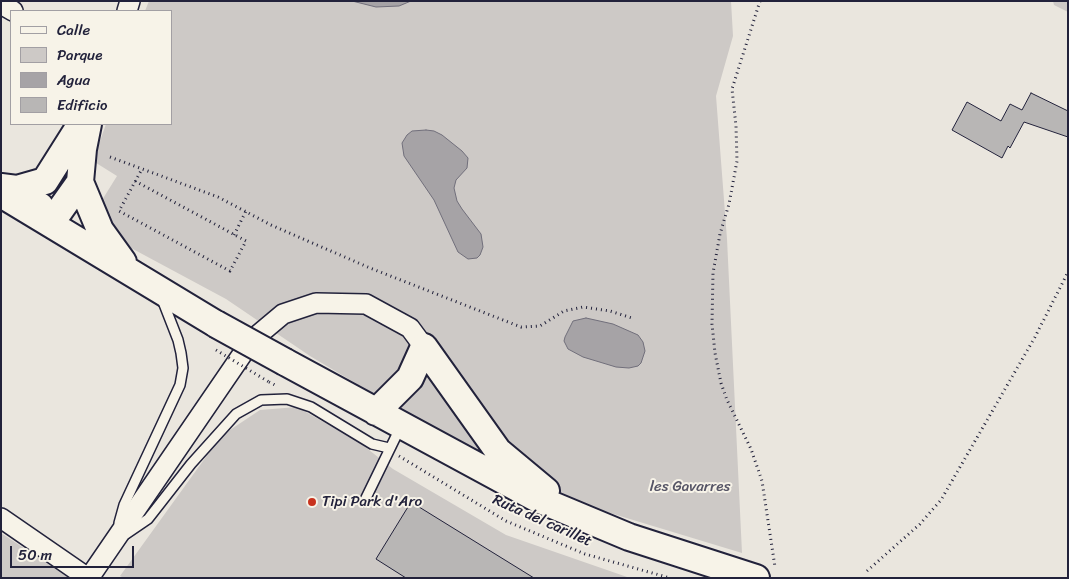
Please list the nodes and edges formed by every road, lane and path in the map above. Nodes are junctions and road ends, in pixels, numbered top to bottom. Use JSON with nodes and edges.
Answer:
{"nodes":[{"id":1,"x":760,"y":1,"type":"edge"},
{"id":2,"x":80,"y":125,"type":"edge"},
{"id":3,"x":88,"y":125,"type":"edge"},
{"id":4,"x":110,"y":157,"type":"dead end"},
{"id":5,"x":142,"y":169,"type":"junction"},
{"id":6,"x":45,"y":181,"type":"junction"},
{"id":7,"x":135,"y":181,"type":"junction"},
{"id":8,"x":80,"y":182,"type":"junction"},
{"id":9,"x":1,"y":187,"type":"edge"},
{"id":10,"x":1,"y":194,"type":"edge"},
{"id":11,"x":246,"y":211,"type":"junction"},
{"id":12,"x":45,"y":218,"type":"junction"},
{"id":13,"x":234,"y":234,"type":"junction"},
{"id":14,"x":127,"y":269,"type":"junction"},
{"id":15,"x":1068,"y":272,"type":"edge"},
{"id":16,"x":157,"y":287,"type":"junction"},
{"id":17,"x":632,"y":318,"type":"dead end"},
{"id":18,"x":424,"y":348,"type":"junction"},
{"id":19,"x":215,"y":350,"type":"dead end"},
{"id":20,"x":269,"y":382,"type":"dead end"},
{"id":21,"x":376,"y":412,"type":"junction"},
{"id":22,"x":395,"y":437,"type":"junction"},
{"id":23,"x":364,"y":502,"type":"dead end"},
{"id":24,"x":1,"y":518,"type":"edge"},
{"id":25,"x":584,"y":520,"type":"junction"},
{"id":26,"x":113,"y":543,"type":"junction"},
{"id":27,"x":867,"y":571,"type":"dead end"},
{"id":28,"x":766,"y":573,"type":"edge"},
{"id":29,"x":89,"y":578,"type":"edge"},
{"id":30,"x":670,"y":578,"type":"edge"}],
"edges":[{"from":1,"to":28,"type":"path"},
{"from":2,"to":6,"type":"street"},
{"from":3,"to":8,"type":"street"},
{"from":4,"to":5,"type":"path"},
{"from":5,"to":7,"type":"path"},
{"from":5,"to":11,"type":"path"},
{"from":6,"to":9,"type":"street"},
{"from":6,"to":12,"type":"street"},
{"from":7,"to":13,"type":"path"},
{"from":7,"to":13,"type":"path"},
{"from":8,"to":12,"type":"street"},
{"from":8,"to":14,"type":"street"},
{"from":10,"to":12,"type":"street"},
{"from":11,"to":13,"type":"path"},
{"from":11,"to":17,"type":"path"},
{"from":12,"to":14,"type":"street"},
{"from":14,"to":16,"type":"street"},
{"from":15,"to":27,"type":"path"},
{"from":16,"to":21,"type":"street","bridge":true},
{"from":16,"to":26,"type":"lane"},
{"from":18,"to":21,"type":"street"},
{"from":18,"to":25,"type":"street"},
{"from":18,"to":26,"type":"street"},
{"from":19,"to":20,"type":"path","bridge":true},
{"from":21,"to":22,"type":"street"},
{"from":22,"to":23,"type":"lane"},
{"from":22,"to":25,"type":"street"},
{"from":22,"to":26,"type":"lane"},
{"from":22,"to":30,"type":"path","name":"Ruta del carillet"},
{"from":24,"to":29,"type":"street"},
{"from":25,"to":28,"type":"street"},
{"from":26,"to":29,"type":"street"}]}
